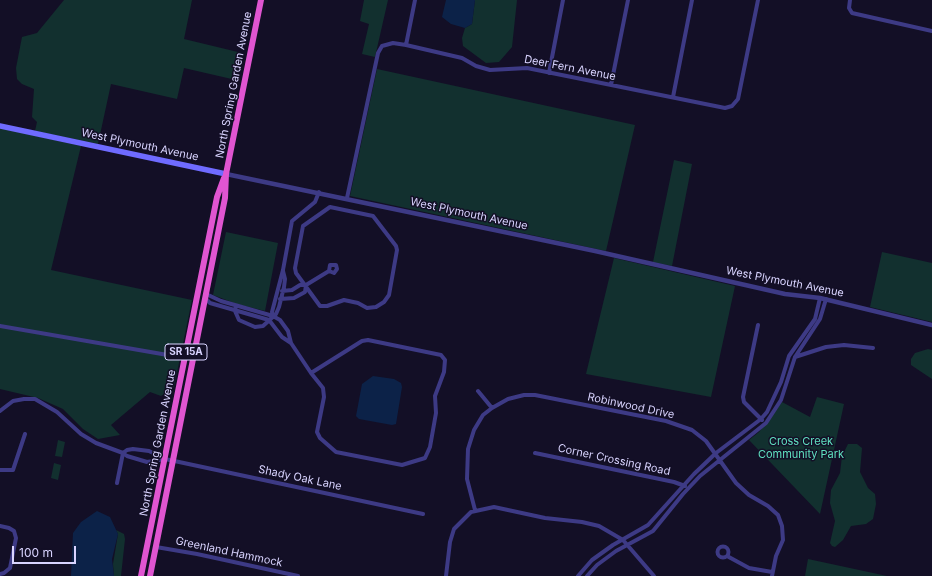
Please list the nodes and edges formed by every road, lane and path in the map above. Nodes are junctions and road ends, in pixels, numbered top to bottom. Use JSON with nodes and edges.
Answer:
{"nodes":[{"id":1,"x":261,"y":0,"type":"edge"},
{"id":2,"x":415,"y":0,"type":"edge"},
{"id":3,"x":563,"y":0,"type":"edge"},
{"id":4,"x":628,"y":0,"type":"edge"},
{"id":5,"x":692,"y":0,"type":"edge"},
{"id":6,"x":758,"y":0,"type":"edge"},
{"id":7,"x":850,"y":0,"type":"edge"},
{"id":8,"x":932,"y":31,"type":"edge"},
{"id":9,"x":406,"y":45,"type":"junction"},
{"id":10,"x":549,"y":73,"type":"junction"},
{"id":11,"x":611,"y":85,"type":"junction"},
{"id":12,"x":673,"y":98,"type":"junction"},
{"id":13,"x":0,"y":126,"type":"edge"},
{"id":14,"x":226,"y":174,"type":"junction"},
{"id":15,"x":320,"y":192,"type":"junction"},
{"id":16,"x":347,"y":198,"type":"junction"},
{"id":17,"x":283,"y":270,"type":"junction"},
{"id":18,"x":329,"y":271,"type":"dead end"},
{"id":19,"x":200,"y":284,"type":"junction"},
{"id":20,"x":306,"y":285,"type":"junction"},
{"id":21,"x":278,"y":290,"type":"junction"},
{"id":22,"x":290,"y":290,"type":"junction"},
{"id":23,"x":283,"y":291,"type":"junction"},
{"id":24,"x":197,"y":296,"type":"junction"},
{"id":25,"x":206,"y":296,"type":"junction"},
{"id":26,"x":276,"y":298,"type":"junction"},
{"id":27,"x":291,"y":298,"type":"junction"},
{"id":28,"x":820,"y":298,"type":"junction"},
{"id":29,"x":281,"y":299,"type":"junction"},
{"id":30,"x":826,"y":299,"type":"junction"},
{"id":31,"x":236,"y":309,"type":"junction"},
{"id":32,"x":203,"y":312,"type":"junction"},
{"id":33,"x":273,"y":316,"type":"junction"},
{"id":34,"x":269,"y":320,"type":"junction"},
{"id":35,"x":283,"y":324,"type":"junction"},
{"id":36,"x":758,"y":325,"type":"dead end"},
{"id":37,"x":932,"y":325,"type":"edge"},
{"id":38,"x":0,"y":326,"type":"edge"},
{"id":39,"x":276,"y":329,"type":"junction"},
{"id":40,"x":292,"y":343,"type":"junction"},
{"id":41,"x":873,"y":348,"type":"dead end"},
{"id":42,"x":789,"y":356,"type":"junction"},
{"id":43,"x":795,"y":357,"type":"junction"},
{"id":44,"x":185,"y":358,"type":"junction"},
{"id":45,"x":311,"y":373,"type":"junction"},
{"id":46,"x":478,"y":391,"type":"dead end"},
{"id":47,"x":492,"y":408,"type":"junction"},
{"id":48,"x":0,"y":411,"type":"edge"},
{"id":49,"x":761,"y":419,"type":"junction"},
{"id":50,"x":766,"y":423,"type":"junction"},
{"id":51,"x":25,"y":434,"type":"dead end"},
{"id":52,"x":140,"y":450,"type":"junction"},
{"id":53,"x":123,"y":453,"type":"junction"},
{"id":54,"x":535,"y":453,"type":"dead end"},
{"id":55,"x":716,"y":453,"type":"junction"},
{"id":56,"x":720,"y":458,"type":"junction"},
{"id":57,"x":165,"y":459,"type":"junction"},
{"id":58,"x":139,"y":460,"type":"junction"},
{"id":59,"x":173,"y":461,"type":"junction"},
{"id":60,"x":0,"y":470,"type":"edge"},
{"id":61,"x":117,"y":483,"type":"dead end"},
{"id":62,"x":684,"y":485,"type":"junction"},
{"id":63,"x":688,"y":488,"type":"junction"},
{"id":64,"x":475,"y":510,"type":"junction"},
{"id":65,"x":424,"y":514,"type":"dead end"},
{"id":66,"x":0,"y":526,"type":"edge"},
{"id":67,"x":623,"y":540,"type":"junction"},
{"id":68,"x":628,"y":545,"type":"junction"},
{"id":69,"x":156,"y":547,"type":"junction"},
{"id":70,"x":727,"y":556,"type":"dead end"},
{"id":71,"x":0,"y":574,"type":"edge"},
{"id":72,"x":772,"y":574,"type":"edge"},
{"id":73,"x":141,"y":576,"type":"edge"},
{"id":74,"x":150,"y":576,"type":"edge"},
{"id":75,"x":298,"y":576,"type":"edge"},
{"id":76,"x":446,"y":576,"type":"edge"},
{"id":77,"x":578,"y":576,"type":"edge"},
{"id":78,"x":587,"y":576,"type":"edge"},
{"id":79,"x":654,"y":576,"type":"edge"}],
"edges":[{"from":1,"to":14,"type":"highway","name":"North Spring Garden Avenue","number":"SR 15A"},
{"from":2,"to":9,"type":"street"},
{"from":3,"to":10,"type":"street"},
{"from":4,"to":11,"type":"street"},
{"from":5,"to":12,"type":"street"},
{"from":6,"to":12,"type":"street","name":"Deer Fern Avenue"},
{"from":7,"to":8,"type":"street"},
{"from":9,"to":10,"type":"street","name":"Deer Fern Avenue"},
{"from":9,"to":16,"type":"street","name":"Deer Fern Avenue"},
{"from":10,"to":11,"type":"street","name":"Deer Fern Avenue"},
{"from":11,"to":12,"type":"street","name":"Deer Fern Avenue"},
{"from":13,"to":14,"type":"main road","name":"West Plymouth Avenue"},
{"from":14,"to":15,"type":"street","name":"West Plymouth Avenue"},
{"from":14,"to":19,"type":"highway","name":"North Spring Garden Avenue","number":"SR 15A"},
{"from":14,"to":25,"type":"highway","name":"North Spring Garden Avenue","number":"SR 15A"},
{"from":15,"to":16,"type":"street","name":"West Plymouth Avenue"},
{"from":15,"to":17,"type":"street"},
{"from":16,"to":28,"type":"street","name":"West Plymouth Avenue"},
{"from":17,"to":21,"type":"street"},
{"from":17,"to":23,"type":"street"},
{"from":18,"to":20,"type":"street"},
{"from":19,"to":24,"type":"highway","name":"North Spring Garden Avenue","number":"SR 15A"},
{"from":19,"to":25,"type":"highway"},
{"from":20,"to":20,"type":"street"},
{"from":20,"to":22,"type":"street"},
{"from":20,"to":27,"type":"street"},
{"from":21,"to":23,"type":"street"},
{"from":21,"to":26,"type":"street"},
{"from":22,"to":23,"type":"street"},
{"from":22,"to":27,"type":"street"},
{"from":23,"to":29,"type":"street"},
{"from":24,"to":32,"type":"highway"},
{"from":24,"to":44,"type":"highway","name":"North Spring Garden Avenue","number":"SR 15A"},
{"from":25,"to":31,"type":"street"},
{"from":25,"to":32,"type":"highway","name":"North Spring Garden Avenue","number":"SR 15A"},
{"from":26,"to":29,"type":"street"},
{"from":26,"to":33,"type":"street"},
{"from":27,"to":29,"type":"street"},
{"from":28,"to":30,"type":"street","name":"West Plymouth Avenue"},
{"from":28,"to":42,"type":"street"},
{"from":29,"to":33,"type":"street"},
{"from":30,"to":37,"type":"street","name":"West Plymouth Avenue"},
{"from":30,"to":43,"type":"street"},
{"from":31,"to":33,"type":"street"},
{"from":31,"to":34,"type":"street"},
{"from":31,"to":34,"type":"street"},
{"from":32,"to":59,"type":"highway","name":"North Spring Garden Avenue","number":"SR 15A"},
{"from":33,"to":34,"type":"street"},
{"from":33,"to":35,"type":"street"},
{"from":34,"to":39,"type":"street"},
{"from":35,"to":39,"type":"street"},
{"from":35,"to":40,"type":"street"},
{"from":36,"to":49,"type":"street"},
{"from":38,"to":44,"type":"street"},
{"from":39,"to":40,"type":"street"},
{"from":40,"to":45,"type":"street"},
{"from":41,"to":43,"type":"street"},
{"from":42,"to":43,"type":"street"},
{"from":42,"to":49,"type":"street"},
{"from":43,"to":50,"type":"street"},
{"from":44,"to":57,"type":"highway","name":"North Spring Garden Avenue","number":"SR 15A"},
{"from":45,"to":45,"type":"street"},
{"from":46,"to":47,"type":"street"},
{"from":47,"to":55,"type":"street","name":"Robinwood Drive"},
{"from":47,"to":64,"type":"street","name":"Robinwood Drive"},
{"from":48,"to":53,"type":"street"},
{"from":49,"to":50,"type":"street"},
{"from":49,"to":55,"type":"street"},
{"from":50,"to":56,"type":"street"},
{"from":51,"to":60,"type":"street"},
{"from":52,"to":53,"type":"street"},
{"from":52,"to":57,"type":"street"},
{"from":52,"to":58,"type":"street"},
{"from":53,"to":58,"type":"street"},
{"from":53,"to":61,"type":"street"},
{"from":54,"to":62,"type":"street","name":"Corner Crossing Road"},
{"from":55,"to":56,"type":"street","name":"Robinwood Drive"},
{"from":55,"to":62,"type":"street"},
{"from":56,"to":63,"type":"street"},
{"from":56,"to":72,"type":"street","name":"Robinwood Drive"},
{"from":57,"to":58,"type":"street"},
{"from":57,"to":59,"type":"street","name":"Shady Oak Lane"},
{"from":57,"to":73,"type":"highway","name":"North Spring Garden Avenue","number":"SR 15A"},
{"from":59,"to":65,"type":"street","name":"Shady Oak Lane"},
{"from":59,"to":69,"type":"highway","name":"North Spring Garden Avenue","number":"SR 15A"},
{"from":62,"to":63,"type":"street","name":"Corner Crossing Road"},
{"from":62,"to":67,"type":"street"},
{"from":63,"to":68,"type":"street"},
{"from":64,"to":67,"type":"street"},
{"from":64,"to":76,"type":"street"},
{"from":66,"to":71,"type":"street"},
{"from":67,"to":68,"type":"street"},
{"from":67,"to":77,"type":"street"},
{"from":68,"to":78,"type":"street"},
{"from":68,"to":79,"type":"street"},
{"from":69,"to":74,"type":"highway","name":"North Spring Garden Avenue","number":"SR 15A"},
{"from":69,"to":75,"type":"street","name":"Greenland Hammock"},
{"from":70,"to":72,"type":"street"}]}
